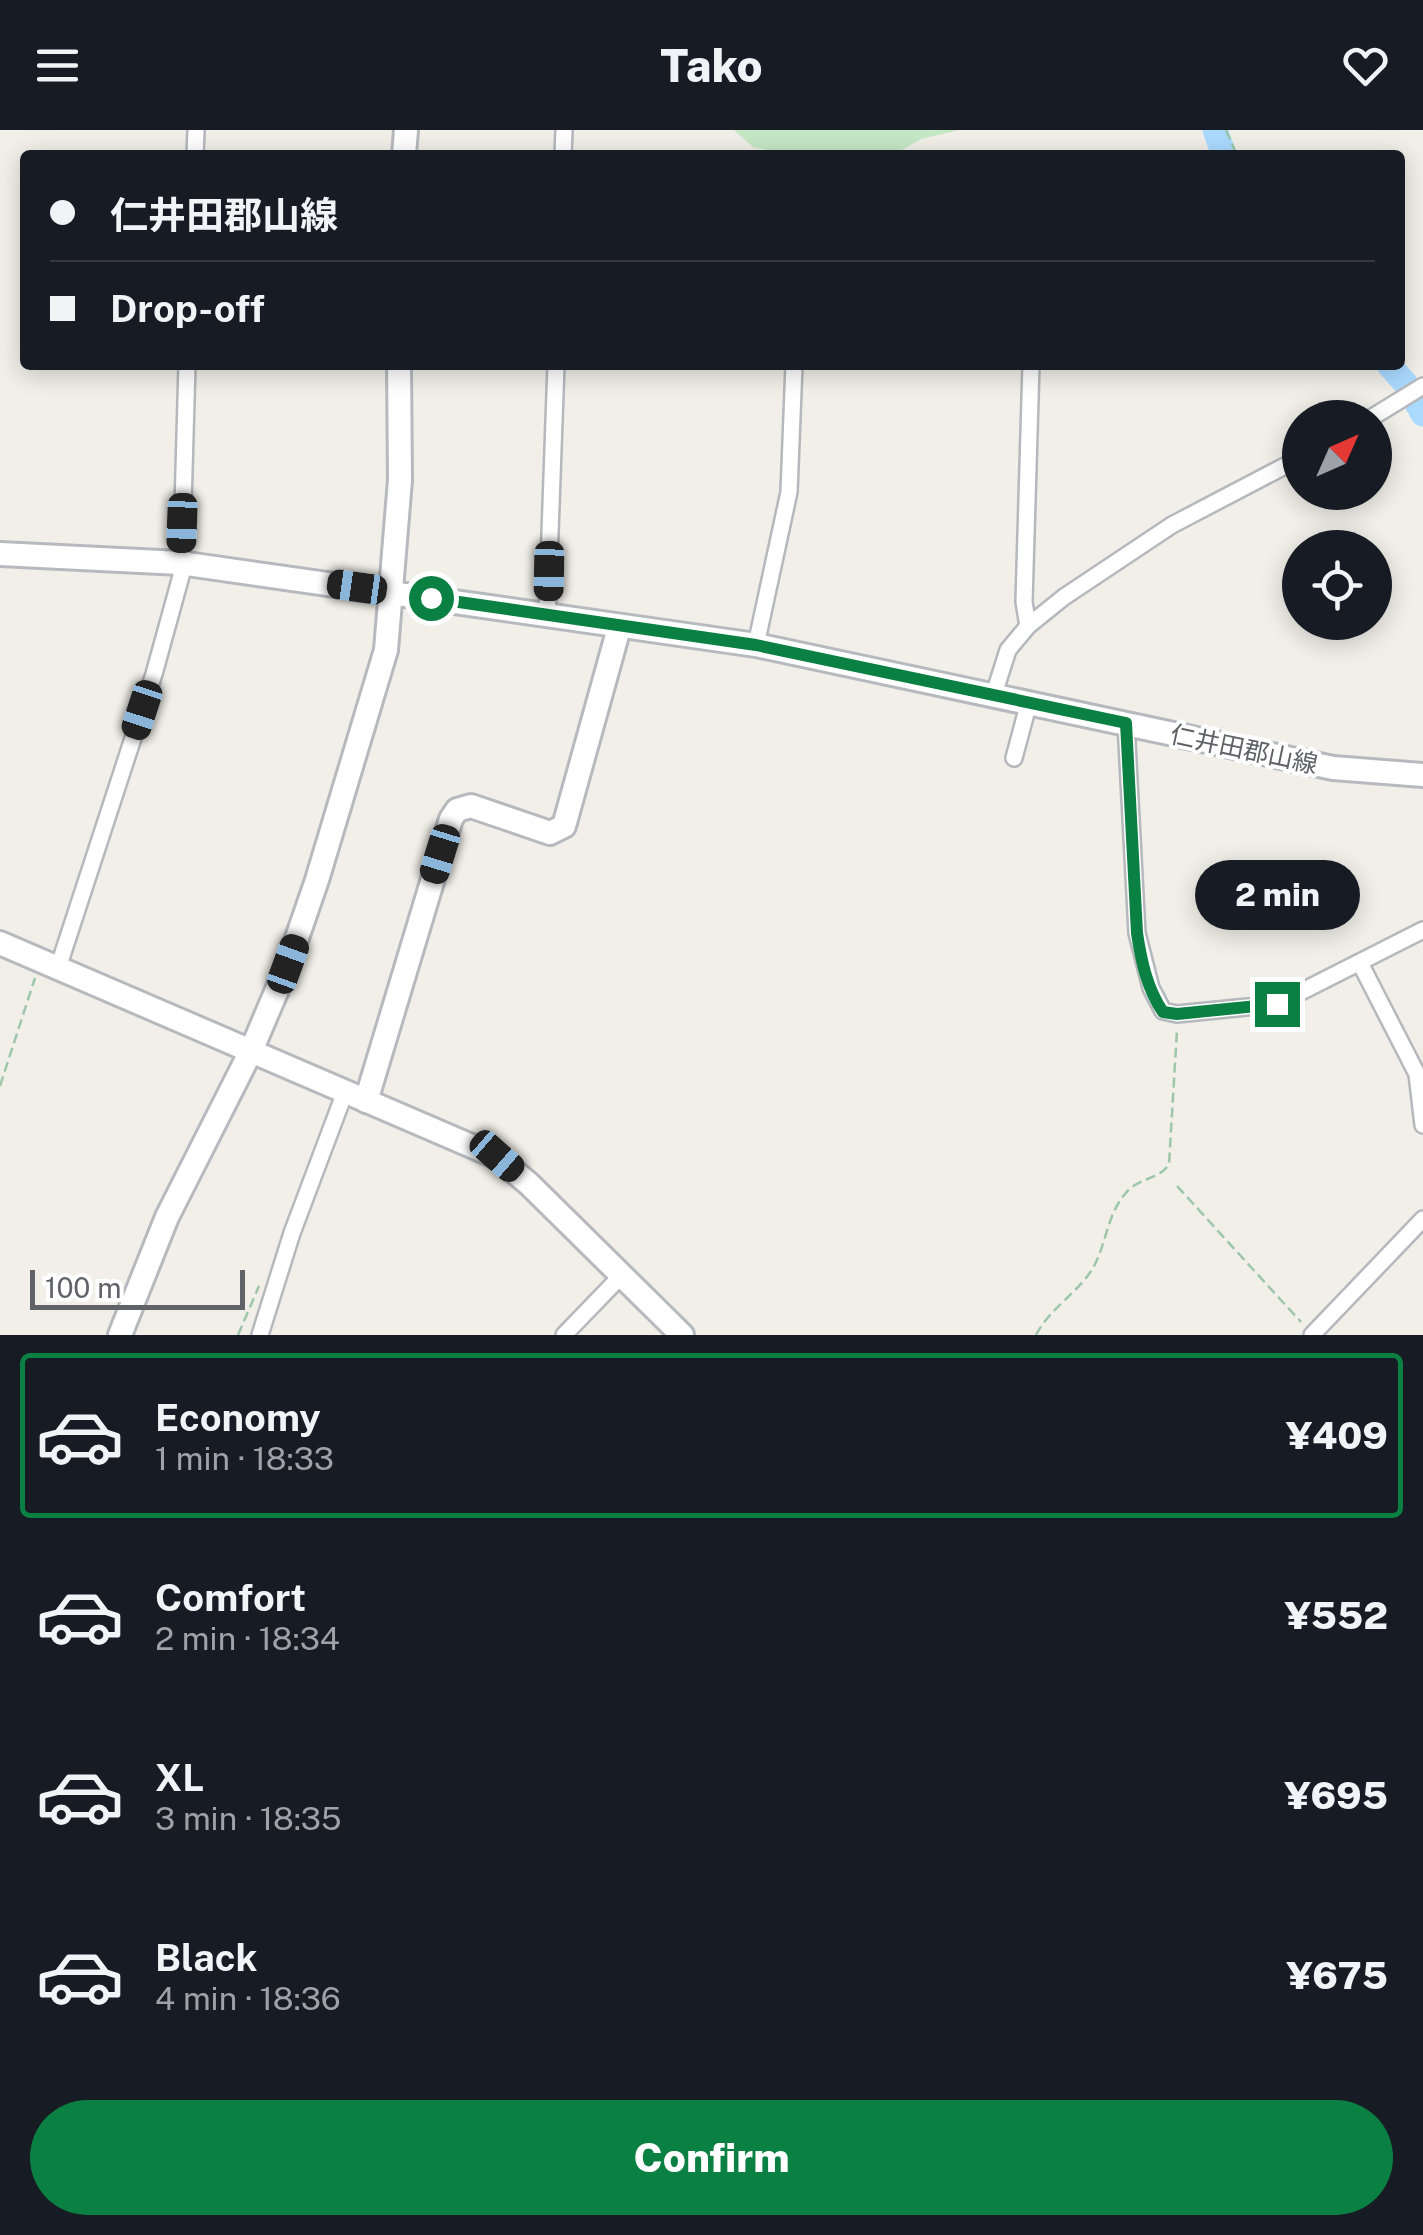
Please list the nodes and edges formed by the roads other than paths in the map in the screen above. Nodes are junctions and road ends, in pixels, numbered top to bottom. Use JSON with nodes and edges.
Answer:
{"nodes":[{"id":1,"x":188,"y":370,"type":"edge"},
{"id":2,"x":400,"y":370,"type":"edge"},
{"id":3,"x":556,"y":370,"type":"edge"},
{"id":4,"x":794,"y":370,"type":"edge"},
{"id":5,"x":1031,"y":370,"type":"edge"},
{"id":6,"x":1423,"y":386,"type":"edge"},
{"id":7,"x":1392,"y":405,"type":"edge"},
{"id":8,"x":1282,"y":467,"type":"edge"},
{"id":9,"x":0,"y":554,"type":"edge"},
{"id":10,"x":180,"y":563,"type":"junction"},
{"id":11,"x":392,"y":592,"type":"junction"},
{"id":12,"x":547,"y":618,"type":"junction"},
{"id":13,"x":1028,"y":626,"type":"junction"},
{"id":14,"x":619,"y":628,"type":"junction"},
{"id":15,"x":756,"y":645,"type":"junction"},
{"id":16,"x":994,"y":694,"type":"junction"},
{"id":17,"x":1029,"y":702,"type":"junction"},
{"id":18,"x":1126,"y":723,"type":"junction"},
{"id":19,"x":1014,"y":758,"type":"dead end"},
{"id":20,"x":1423,"y":775,"type":"edge"},
{"id":21,"x":1423,"y":930,"type":"edge"},
{"id":22,"x":0,"y":944,"type":"edge"},
{"id":23,"x":1360,"y":963,"type":"junction"},
{"id":24,"x":49,"y":964,"type":"junction"},
{"id":25,"x":251,"y":1051,"type":"junction"},
{"id":26,"x":355,"y":1096,"type":"junction"},
{"id":27,"x":1423,"y":1124,"type":"edge"},
{"id":28,"x":1423,"y":1219,"type":"edge"},
{"id":29,"x":621,"y":1276,"type":"junction"},
{"id":30,"x":1309,"y":1331,"type":"edge"},
{"id":31,"x":120,"y":1335,"type":"edge"},
{"id":32,"x":260,"y":1335,"type":"edge"},
{"id":33,"x":564,"y":1335,"type":"edge"},
{"id":34,"x":682,"y":1335,"type":"edge"}],
"edges":[{"from":1,"to":10,"type":"street"},
{"from":2,"to":11,"type":"street"},
{"from":3,"to":12,"type":"street"},
{"from":4,"to":15,"type":"street"},
{"from":5,"to":13,"type":"street"},
{"from":6,"to":7,"type":"street"},
{"from":8,"to":13,"type":"street"},
{"from":9,"to":10,"type":"street","name":"仁井田郡山線"},
{"from":10,"to":11,"type":"street","name":"仁井田郡山線"},
{"from":10,"to":24,"type":"street"},
{"from":11,"to":12,"type":"street","name":"仁井田郡山線"},
{"from":11,"to":25,"type":"street"},
{"from":12,"to":14,"type":"street","name":"仁井田郡山線"},
{"from":13,"to":16,"type":"street"},
{"from":14,"to":15,"type":"street","name":"仁井田郡山線"},
{"from":14,"to":26,"type":"street"},
{"from":15,"to":16,"type":"street","name":"仁井田郡山線"},
{"from":16,"to":17,"type":"street","name":"仁井田郡山線"},
{"from":17,"to":18,"type":"street","name":"仁井田郡山線"},
{"from":17,"to":19,"type":"street"},
{"from":18,"to":20,"type":"street","name":"仁井田郡山線"},
{"from":18,"to":23,"type":"street"},
{"from":21,"to":23,"type":"street"},
{"from":22,"to":24,"type":"street"},
{"from":23,"to":27,"type":"street"},
{"from":24,"to":25,"type":"street"},
{"from":25,"to":26,"type":"street"},
{"from":25,"to":31,"type":"street"},
{"from":26,"to":29,"type":"street"},
{"from":26,"to":32,"type":"street"},
{"from":28,"to":30,"type":"street"},
{"from":29,"to":33,"type":"street"},
{"from":29,"to":34,"type":"street"}]}
